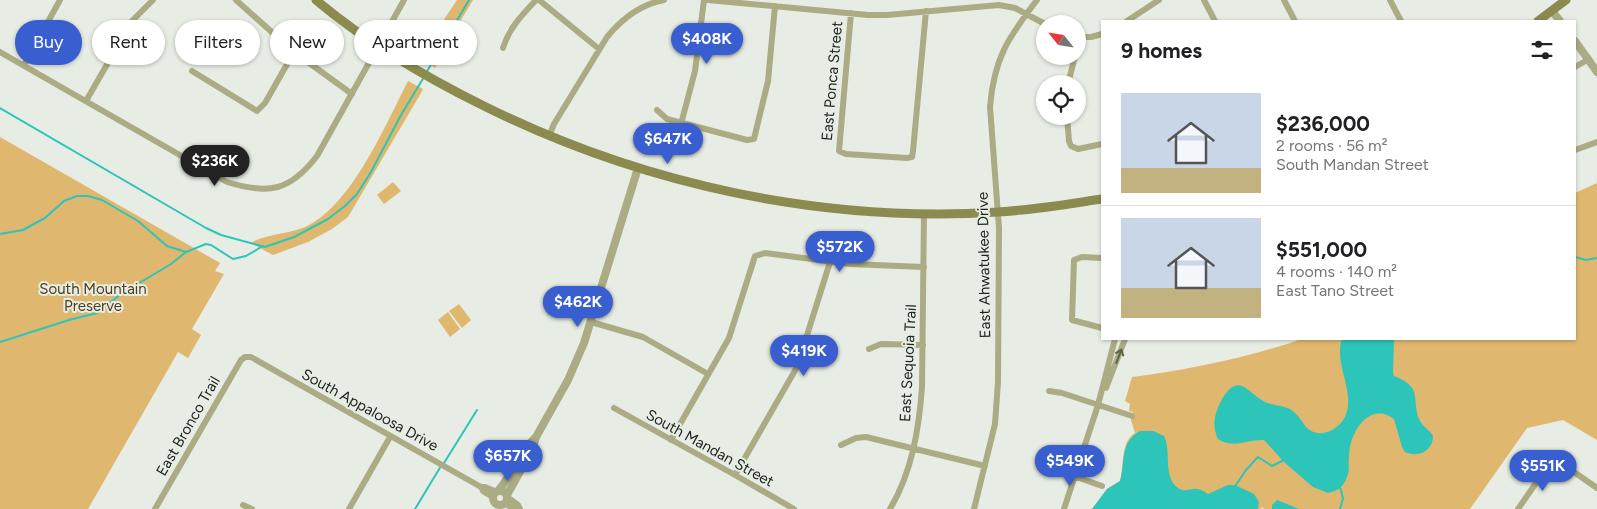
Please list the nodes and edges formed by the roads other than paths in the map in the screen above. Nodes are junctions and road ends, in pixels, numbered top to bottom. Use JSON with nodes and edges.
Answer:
{"nodes":[{"id":1,"x":60,"y":0,"type":"edge"},
{"id":2,"x":153,"y":0,"type":"edge"},
{"id":3,"x":236,"y":0,"type":"edge"},
{"id":4,"x":316,"y":0,"type":"edge"},
{"id":5,"x":404,"y":0,"type":"edge"},
{"id":6,"x":537,"y":0,"type":"edge"},
{"id":7,"x":664,"y":0,"type":"edge"},
{"id":8,"x":704,"y":0,"type":"edge"},
{"id":9,"x":708,"y":0,"type":"edge"},
{"id":10,"x":1037,"y":0,"type":"edge"},
{"id":11,"x":1159,"y":0,"type":"edge"},
{"id":12,"x":1204,"y":0,"type":"edge"},
{"id":13,"x":1284,"y":0,"type":"edge"},
{"id":14,"x":1390,"y":0,"type":"edge"},
{"id":15,"x":1566,"y":0,"type":"edge"},
{"id":16,"x":775,"y":6,"type":"junction"},
{"id":17,"x":926,"y":11,"type":"junction"},
{"id":18,"x":1552,"y":11,"type":"junction"},
{"id":19,"x":851,"y":13,"type":"junction"},
{"id":20,"x":1026,"y":14,"type":"junction"},
{"id":21,"x":1036,"y":19,"type":"edge"},
{"id":22,"x":49,"y":20,"type":"edge"},
{"id":23,"x":393,"y":20,"type":"edge"},
{"id":24,"x":1131,"y":20,"type":"edge"},
{"id":25,"x":1214,"y":20,"type":"edge"},
{"id":26,"x":1294,"y":20,"type":"edge"},
{"id":27,"x":1400,"y":20,"type":"edge"},
{"id":28,"x":1539,"y":20,"type":"edge"},
{"id":29,"x":1559,"y":20,"type":"edge"},
{"id":30,"x":354,"y":28,"type":"edge"},
{"id":31,"x":270,"y":30,"type":"edge"},
{"id":32,"x":1101,"y":34,"type":"edge"},
{"id":33,"x":1086,"y":36,"type":"edge"},
{"id":34,"x":1576,"y":42,"type":"edge"},
{"id":35,"x":503,"y":48,"type":"dead end"},
{"id":36,"x":599,"y":49,"type":"junction"},
{"id":37,"x":0,"y":52,"type":"edge"},
{"id":38,"x":1589,"y":59,"type":"junction"},
{"id":39,"x":15,"y":60,"type":"edge"},
{"id":40,"x":24,"y":65,"type":"edge"},
{"id":41,"x":287,"y":65,"type":"edge"},
{"id":42,"x":312,"y":65,"type":"edge"},
{"id":43,"x":368,"y":65,"type":"edge"},
{"id":44,"x":409,"y":65,"type":"edge"},
{"id":45,"x":1576,"y":66,"type":"edge"},
{"id":46,"x":192,"y":71,"type":"dead end"},
{"id":47,"x":1597,"y":72,"type":"edge"},
{"id":48,"x":352,"y":94,"type":"junction"},
{"id":49,"x":86,"y":101,"type":"junction"},
{"id":50,"x":657,"y":110,"type":"dead end"},
{"id":51,"x":681,"y":124,"type":"junction"},
{"id":52,"x":1068,"y":125,"type":"edge"},
{"id":53,"x":549,"y":136,"type":"junction"},
{"id":54,"x":1597,"y":142,"type":"edge"},
{"id":55,"x":1101,"y":144,"type":"edge"},
{"id":56,"x":1576,"y":150,"type":"edge"},
{"id":57,"x":638,"y":168,"type":"junction"},
{"id":58,"x":1101,"y":199,"type":"edge"},
{"id":59,"x":998,"y":212,"type":"junction"},
{"id":60,"x":924,"y":213,"type":"junction"},
{"id":61,"x":1101,"y":258,"type":"edge"},
{"id":62,"x":830,"y":262,"type":"junction"},
{"id":63,"x":924,"y":267,"type":"junction"},
{"id":64,"x":591,"y":322,"type":"junction"},
{"id":65,"x":1101,"y":328,"type":"edge"},
{"id":66,"x":1115,"y":340,"type":"edge"},
{"id":67,"x":1125,"y":340,"type":"edge"},
{"id":68,"x":923,"y":345,"type":"junction"},
{"id":69,"x":869,"y":349,"type":"dead end"},
{"id":70,"x":245,"y":357,"type":"joint"},
{"id":71,"x":708,"y":374,"type":"junction"},
{"id":72,"x":1050,"y":391,"type":"dead end"},
{"id":73,"x":1098,"y":405,"type":"junction"},
{"id":74,"x":614,"y":408,"type":"dead end"},
{"id":75,"x":1132,"y":416,"type":"dead end"},
{"id":76,"x":390,"y":437,"type":"junction"},
{"id":77,"x":670,"y":440,"type":"junction"},
{"id":78,"x":841,"y":445,"type":"dead end"},
{"id":79,"x":914,"y":449,"type":"junction"},
{"id":80,"x":986,"y":466,"type":"junction"},
{"id":81,"x":1048,"y":467,"type":"dead end"},
{"id":82,"x":735,"y":474,"type":"junction"},
{"id":83,"x":1075,"y":478,"type":"junction"},
{"id":84,"x":1102,"y":486,"type":"dead end"},
{"id":85,"x":1597,"y":488,"type":"edge"},
{"id":86,"x":500,"y":499,"type":"edge"},
{"id":87,"x":243,"y":504,"type":"dead end"},
{"id":88,"x":155,"y":509,"type":"edge"},
{"id":89,"x":252,"y":509,"type":"edge"},
{"id":90,"x":348,"y":509,"type":"edge"},
{"id":91,"x":491,"y":509,"type":"edge"},
{"id":92,"x":514,"y":509,"type":"edge"},
{"id":93,"x":520,"y":509,"type":"edge"},
{"id":94,"x":794,"y":509,"type":"edge"},
{"id":95,"x":890,"y":509,"type":"edge"},
{"id":96,"x":974,"y":509,"type":"edge"},
{"id":97,"x":1064,"y":509,"type":"edge"},
{"id":98,"x":1518,"y":509,"type":"edge"}],
"edges":[{"from":1,"to":22,"type":"street"},
{"from":2,"to":49,"type":"street"},
{"from":3,"to":31,"type":"street"},
{"from":4,"to":30,"type":"main road"},
{"from":5,"to":23,"type":"street"},
{"from":6,"to":35,"type":"street"},
{"from":6,"to":36,"type":"street"},
{"from":7,"to":36,"type":"street"},
{"from":8,"to":51,"type":"street"},
{"from":9,"to":16,"type":"street"},
{"from":10,"to":20,"type":"street","name":"East Ahwatukee Drive"},
{"from":11,"to":24,"type":"street"},
{"from":12,"to":25,"type":"street"},
{"from":13,"to":26,"type":"street"},
{"from":14,"to":27,"type":"street"},
{"from":15,"to":18,"type":"main road"},
{"from":16,"to":19,"type":"street"},
{"from":16,"to":51,"type":"street"},
{"from":17,"to":19,"type":"street"},
{"from":17,"to":19,"type":"street","name":"East Ponca Street"},
{"from":17,"to":20,"type":"street"},
{"from":18,"to":28,"type":"main road"},
{"from":18,"to":29,"type":"street"},
{"from":20,"to":21,"type":"street"},
{"from":20,"to":59,"type":"street","name":"East Ahwatukee Drive"},
{"from":32,"to":33,"type":"street"},
{"from":34,"to":38,"type":"street"},
{"from":36,"to":53,"type":"street"},
{"from":37,"to":39,"type":"street"},
{"from":38,"to":45,"type":"street"},
{"from":38,"to":47,"type":"street"},
{"from":40,"to":49,"type":"street"},
{"from":41,"to":46,"type":"street"},
{"from":42,"to":48,"type":"street"},
{"from":43,"to":48,"type":"street"},
{"from":44,"to":53,"type":"main road"},
{"from":48,"to":49,"type":"street"},
{"from":50,"to":51,"type":"street"},
{"from":52,"to":55,"type":"street"},
{"from":53,"to":57,"type":"main road"},
{"from":54,"to":56,"type":"street"},
{"from":57,"to":60,"type":"main road"},
{"from":57,"to":64,"type":"street"},
{"from":58,"to":59,"type":"main road"},
{"from":59,"to":60,"type":"main road"},
{"from":59,"to":80,"type":"street","name":"East Ahwatukee Drive"},
{"from":60,"to":63,"type":"street","name":"East Sequoia Trail"},
{"from":61,"to":65,"type":"street"},
{"from":62,"to":63,"type":"street"},
{"from":62,"to":71,"type":"street"},
{"from":62,"to":82,"type":"street"},
{"from":63,"to":68,"type":"street","name":"East Sequoia Trail"},
{"from":64,"to":71,"type":"street"},
{"from":64,"to":86,"type":"street"},
{"from":66,"to":73,"type":"street"},
{"from":73,"to":67,"type":"street","one_way":true},
{"from":68,"to":69,"type":"street"},
{"from":68,"to":79,"type":"street","name":"East Sequoia Trail"},
{"from":70,"to":76,"type":"street","name":"South Appaloosa Drive"},
{"from":70,"to":88,"type":"street","name":"East Bronco Trail"},
{"from":71,"to":77,"type":"street"},
{"from":72,"to":73,"type":"street"},
{"from":73,"to":75,"type":"street"},
{"from":73,"to":83,"type":"street"},
{"from":74,"to":77,"type":"street","name":"South Mandan Street"},
{"from":76,"to":86,"type":"street","name":"South Appaloosa Drive"},
{"from":76,"to":90,"type":"street"},
{"from":77,"to":82,"type":"street","name":"South Mandan Street"},
{"from":78,"to":79,"type":"street"},
{"from":79,"to":80,"type":"street"},
{"from":79,"to":95,"type":"street","name":"East Sequoia Trail"},
{"from":80,"to":96,"type":"street","name":"East Ahwatukee Drive"},
{"from":81,"to":83,"type":"street"},
{"from":82,"to":94,"type":"street","name":"South Mandan Street"},
{"from":83,"to":84,"type":"street"},
{"from":83,"to":97,"type":"street"},
{"from":85,"to":98,"type":"street"},
{"from":86,"to":91,"type":"street"},
{"from":86,"to":92,"type":"street","name":"South Appaloosa Drive"},
{"from":86,"to":93,"type":"street","name":"South Appaloosa Drive"},
{"from":87,"to":89,"type":"street"}]}
